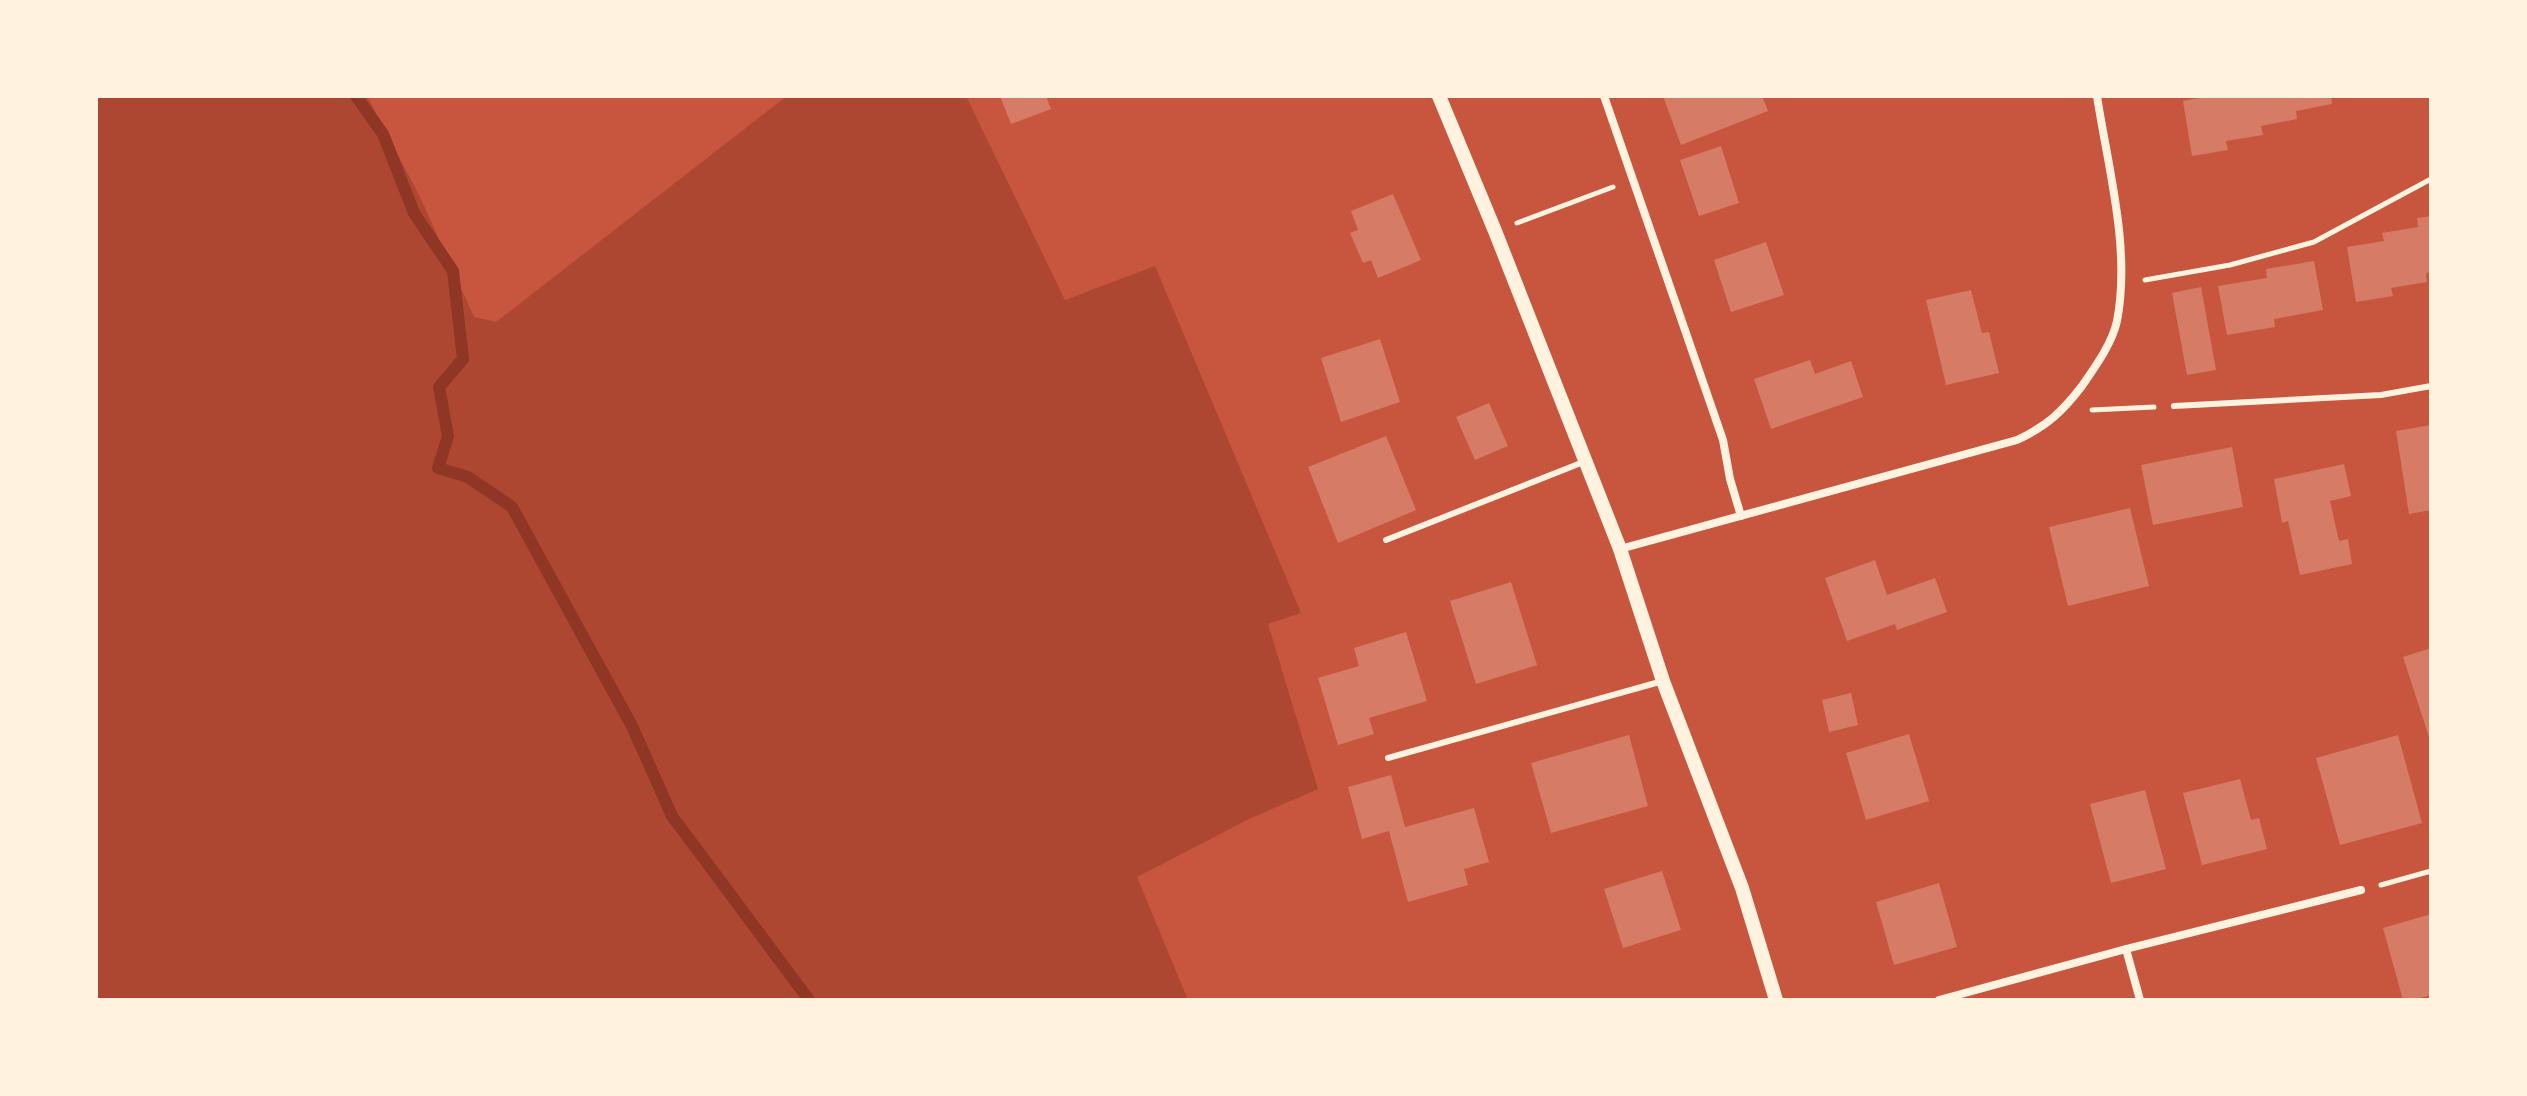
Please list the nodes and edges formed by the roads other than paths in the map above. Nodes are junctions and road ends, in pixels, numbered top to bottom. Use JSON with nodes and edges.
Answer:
{"nodes":[{"id":1,"x":1439,"y":96,"type":"edge"},
{"id":2,"x":1604,"y":96,"type":"edge"},
{"id":3,"x":2097,"y":96,"type":"edge"},
{"id":4,"x":2431,"y":386,"type":"edge"},
{"id":5,"x":2174,"y":406,"type":"road end"},
{"id":6,"x":1586,"y":461,"type":"junction"},
{"id":7,"x":1741,"y":516,"type":"junction"},
{"id":8,"x":1386,"y":540,"type":"dead end"},
{"id":9,"x":1620,"y":549,"type":"junction"},
{"id":10,"x":1663,"y":681,"type":"junction"},
{"id":11,"x":1388,"y":758,"type":"dead end"},
{"id":12,"x":2361,"y":890,"type":"road end"},
{"id":13,"x":2126,"y":949,"type":"junction"},
{"id":14,"x":1776,"y":1000,"type":"edge"},
{"id":15,"x":1939,"y":1000,"type":"edge"},
{"id":16,"x":2140,"y":1000,"type":"edge"}],
"edges":[{"from":1,"to":6,"type":"street"},
{"from":2,"to":7,"type":"street"},
{"from":3,"to":7,"type":"street"},
{"from":4,"to":5,"type":"lane"},
{"from":6,"to":8,"type":"lane"},
{"from":6,"to":9,"type":"street"},
{"from":7,"to":9,"type":"street"},
{"from":9,"to":10,"type":"street"},
{"from":10,"to":11,"type":"lane"},
{"from":10,"to":14,"type":"street"},
{"from":12,"to":13,"type":"street"},
{"from":13,"to":15,"type":"street"},
{"from":13,"to":16,"type":"street"}]}
